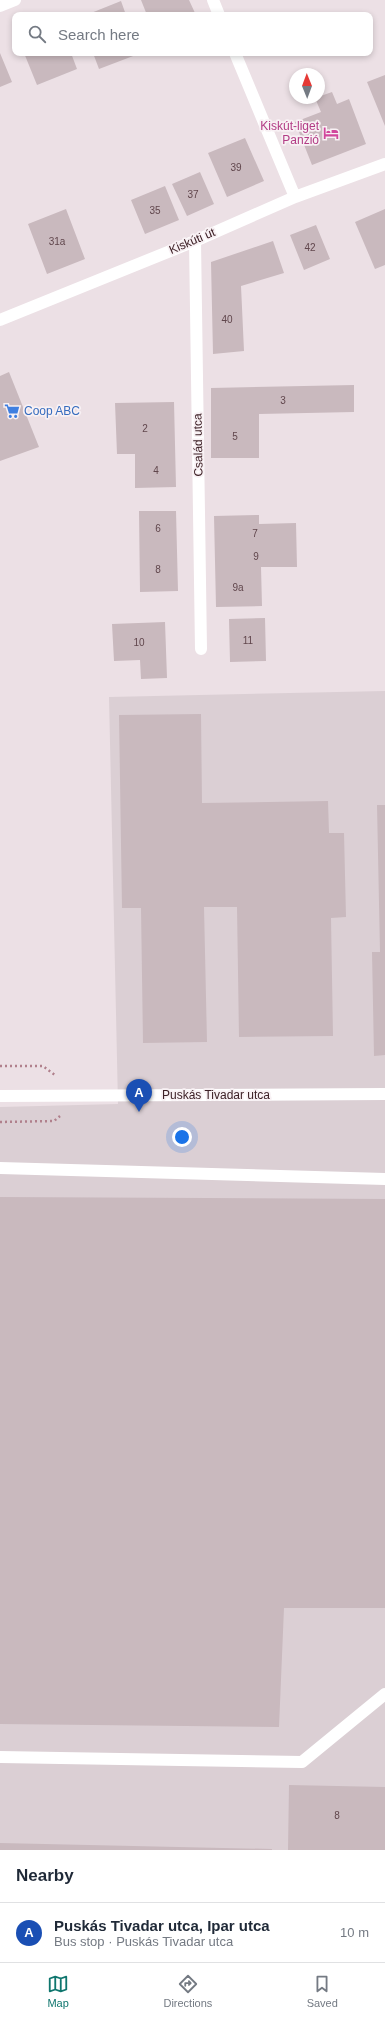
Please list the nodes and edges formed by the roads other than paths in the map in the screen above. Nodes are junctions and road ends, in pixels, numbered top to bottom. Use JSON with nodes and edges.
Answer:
{"nodes":[{"id":1,"x":15,"y":0,"type":"edge"},
{"id":2,"x":213,"y":0,"type":"edge"},
{"id":3,"x":0,"y":6,"type":"edge"},
{"id":4,"x":218,"y":12,"type":"edge"},
{"id":5,"x":236,"y":56,"type":"edge"},
{"id":6,"x":385,"y":164,"type":"edge"},
{"id":7,"x":295,"y":197,"type":"junction"},
{"id":8,"x":195,"y":241,"type":"junction"},
{"id":9,"x":0,"y":320,"type":"edge"},
{"id":10,"x":201,"y":649,"type":"dead end"},
{"id":11,"x":385,"y":1094,"type":"edge"},
{"id":12,"x":0,"y":1096,"type":"edge"},
{"id":13,"x":0,"y":1168,"type":"edge"},
{"id":14,"x":385,"y":1179,"type":"edge"},
{"id":15,"x":385,"y":1694,"type":"edge"},
{"id":16,"x":0,"y":1757,"type":"edge"}],
"edges":[{"from":1,"to":3,"type":"street"},
{"from":2,"to":4,"type":"street"},
{"from":5,"to":7,"type":"street"},
{"from":6,"to":7,"type":"street","name":"Kiskúti út"},
{"from":7,"to":8,"type":"street","name":"Kiskúti út"},
{"from":8,"to":9,"type":"street","name":"Kiskúti út"},
{"from":8,"to":10,"type":"street","name":"Család utca"},
{"from":11,"to":12,"type":"street","name":"Puskás Tivadar utca"},
{"from":13,"to":14,"type":"street"},
{"from":15,"to":16,"type":"street"}]}
